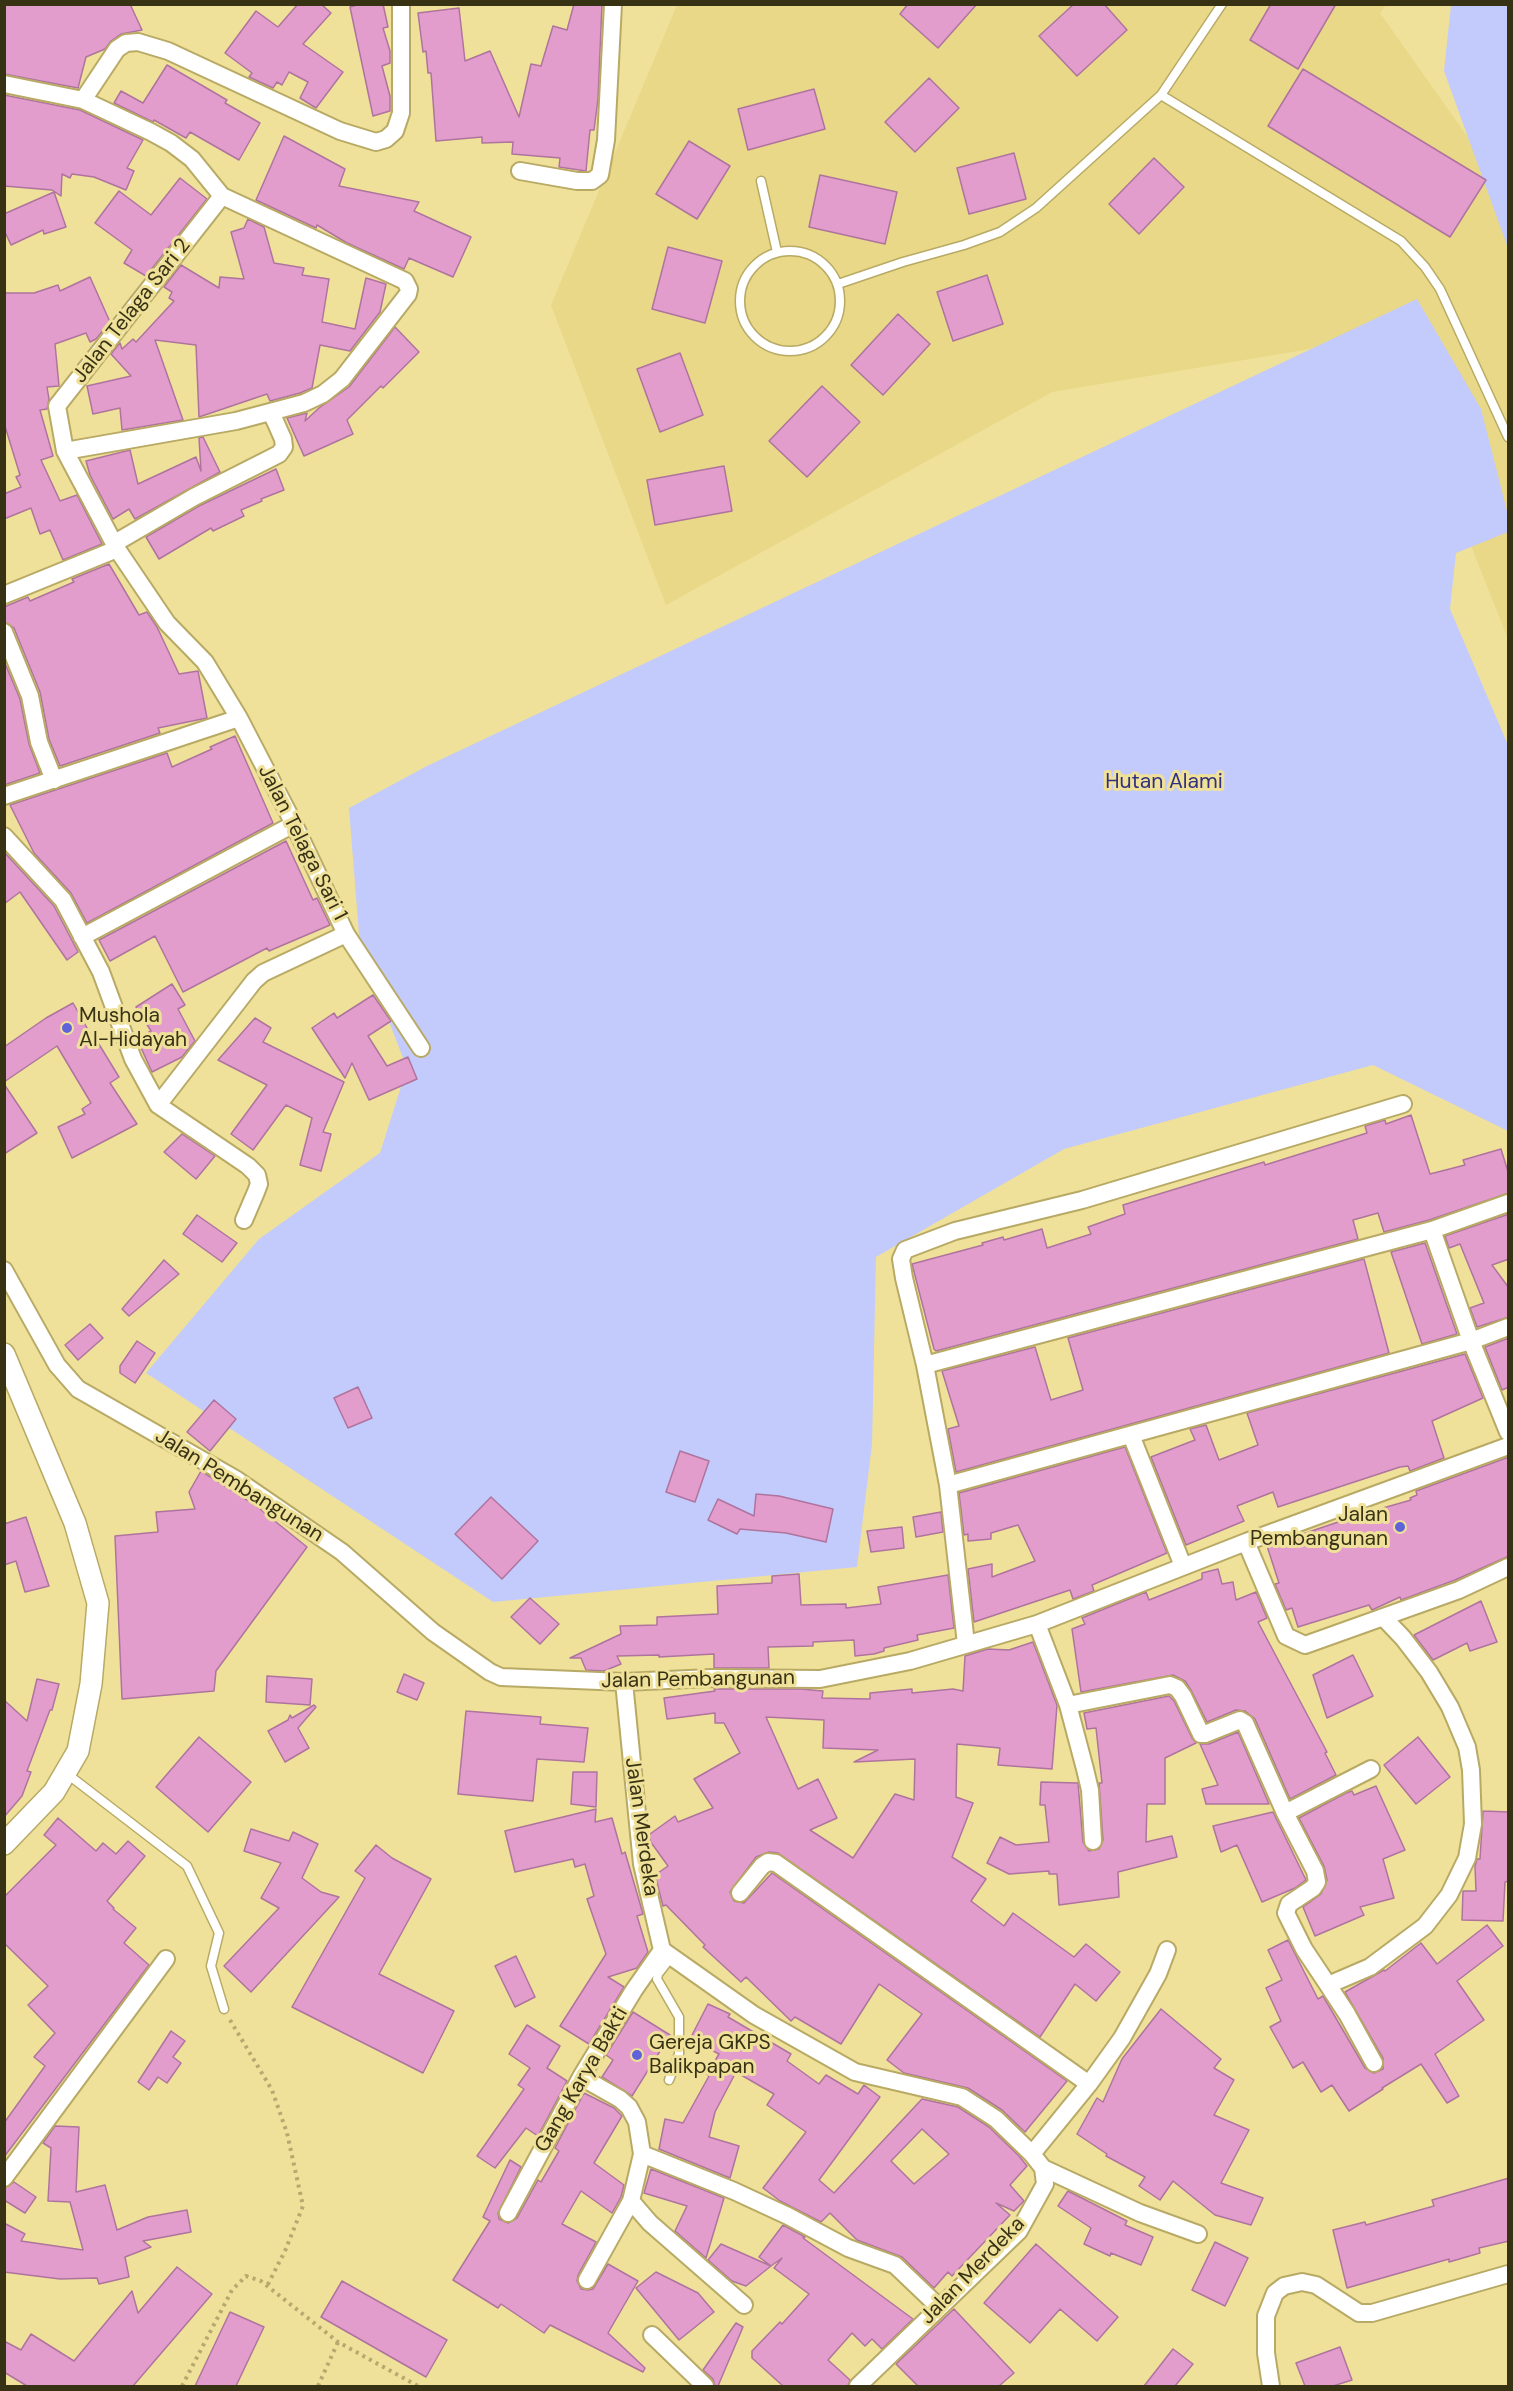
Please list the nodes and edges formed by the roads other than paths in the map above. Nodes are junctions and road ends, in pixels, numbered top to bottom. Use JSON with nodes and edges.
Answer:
{"nodes":[{"id":1,"x":401,"y":4,"type":"edge"},
{"id":2,"x":612,"y":4,"type":"edge"},
{"id":3,"x":1222,"y":4,"type":"edge"},
{"id":4,"x":4,"y":84,"type":"edge"},
{"id":5,"x":1161,"y":95,"type":"junction"},
{"id":6,"x":83,"y":100,"type":"junction"},
{"id":7,"x":520,"y":171,"type":"dead end"},
{"id":8,"x":761,"y":181,"type":"dead end"},
{"id":9,"x":222,"y":196,"type":"junction"},
{"id":10,"x":777,"y":252,"type":"junction"},
{"id":11,"x":838,"y":284,"type":"junction"},
{"id":12,"x":271,"y":412,"type":"junction"},
{"id":13,"x":1509,"y":437,"type":"edge"},
{"id":14,"x":65,"y":451,"type":"junction"},
{"id":15,"x":116,"y":546,"type":"junction"},
{"id":16,"x":4,"y":595,"type":"edge"},
{"id":17,"x":4,"y":632,"type":"edge"},
{"id":18,"x":239,"y":718,"type":"junction"},
{"id":19,"x":54,"y":780,"type":"junction"},
{"id":20,"x":4,"y":796,"type":"edge"},
{"id":21,"x":294,"y":824,"type":"junction"},
{"id":22,"x":4,"y":836,"type":"edge"},
{"id":23,"x":346,"y":934,"type":"junction"},
{"id":24,"x":82,"y":937,"type":"junction"},
{"id":25,"x":421,"y":1048,"type":"dead end"},
{"id":26,"x":1403,"y":1104,"type":"dead end"},
{"id":27,"x":158,"y":1105,"type":"junction"},
{"id":28,"x":1509,"y":1203,"type":"edge"},
{"id":29,"x":244,"y":1220,"type":"dead end"},
{"id":30,"x":1432,"y":1230,"type":"junction"},
{"id":31,"x":4,"y":1270,"type":"edge"},
{"id":32,"x":1509,"y":1327,"type":"edge"},
{"id":33,"x":1471,"y":1341,"type":"junction"},
{"id":34,"x":4,"y":1354,"type":"edge"},
{"id":35,"x":925,"y":1365,"type":"junction"},
{"id":36,"x":1509,"y":1432,"type":"edge"},
{"id":37,"x":1131,"y":1436,"type":"junction"},
{"id":38,"x":1509,"y":1446,"type":"edge"},
{"id":39,"x":948,"y":1485,"type":"junction"},
{"id":40,"x":1246,"y":1542,"type":"junction"},
{"id":41,"x":1183,"y":1566,"type":"junction"},
{"id":42,"x":1509,"y":1567,"type":"edge"},
{"id":43,"x":1383,"y":1617,"type":"junction"},
{"id":44,"x":1037,"y":1624,"type":"junction"},
{"id":45,"x":966,"y":1644,"type":"junction"},
{"id":46,"x":624,"y":1683,"type":"junction"},
{"id":47,"x":1068,"y":1705,"type":"junction"},
{"id":48,"x":1371,"y":1769,"type":"dead end"},
{"id":49,"x":66,"y":1772,"type":"junction"},
{"id":50,"x":1285,"y":1813,"type":"junction"},
{"id":51,"x":1093,"y":1841,"type":"dead end"},
{"id":52,"x":4,"y":1844,"type":"edge"},
{"id":53,"x":740,"y":1893,"type":"dead end"},
{"id":54,"x":1167,"y":1950,"type":"dead end"},
{"id":55,"x":667,"y":1953,"type":"junction"},
{"id":56,"x":166,"y":1959,"type":"dead end"},
{"id":57,"x":1328,"y":1985,"type":"junction"},
{"id":58,"x":224,"y":2009,"type":"road end"},
{"id":59,"x":1374,"y":2064,"type":"dead end"},
{"id":60,"x":581,"y":2077,"type":"junction"},
{"id":61,"x":669,"y":2080,"type":"dead end"},
{"id":62,"x":1089,"y":2084,"type":"junction"},
{"id":63,"x":642,"y":2154,"type":"junction"},
{"id":64,"x":1032,"y":2154,"type":"junction"},
{"id":65,"x":1043,"y":2168,"type":"junction"},
{"id":66,"x":4,"y":2178,"type":"edge"},
{"id":67,"x":632,"y":2202,"type":"junction"},
{"id":68,"x":508,"y":2213,"type":"dead end"},
{"id":69,"x":1198,"y":2234,"type":"dead end"},
{"id":70,"x":1509,"y":2274,"type":"edge"},
{"id":71,"x":587,"y":2280,"type":"dead end"},
{"id":72,"x":744,"y":2305,"type":"dead end"},
{"id":73,"x":939,"y":2307,"type":"junction"},
{"id":74,"x":652,"y":2335,"type":"dead end"},
{"id":75,"x":705,"y":2386,"type":"edge"},
{"id":76,"x":858,"y":2386,"type":"edge"},
{"id":77,"x":1271,"y":2386,"type":"edge"}],
"edges":[{"from":1,"to":6,"type":"street"},
{"from":2,"to":7,"type":"street"},
{"from":3,"to":5,"type":"lane"},
{"from":4,"to":6,"type":"street"},
{"from":5,"to":11,"type":"lane"},
{"from":5,"to":13,"type":"lane"},
{"from":6,"to":9,"type":"street"},
{"from":8,"to":10,"type":"lane"},
{"from":9,"to":12,"type":"street"},
{"from":9,"to":14,"type":"street","name":"Jalan Telaga Sari 2"},
{"from":10,"to":11,"type":"lane"},
{"from":10,"to":11,"type":"lane"},
{"from":12,"to":14,"type":"street"},
{"from":12,"to":15,"type":"street"},
{"from":14,"to":15,"type":"street","name":"Jalan Telaga Sari 2"},
{"from":15,"to":16,"type":"street"},
{"from":15,"to":18,"type":"street","name":"Jalan Telaga Sari 1"},
{"from":17,"to":19,"type":"street"},
{"from":18,"to":19,"type":"street"},
{"from":18,"to":21,"type":"street","name":"Jalan Telaga Sari 1"},
{"from":19,"to":20,"type":"street"},
{"from":21,"to":23,"type":"street","name":"Jalan Telaga Sari 1"},
{"from":21,"to":24,"type":"street"},
{"from":22,"to":24,"type":"street"},
{"from":23,"to":25,"type":"street"},
{"from":23,"to":27,"type":"street","name":"Jalan Telaga Sari 1"},
{"from":24,"to":27,"type":"street"},
{"from":26,"to":35,"type":"street"},
{"from":27,"to":29,"type":"street"},
{"from":28,"to":30,"type":"street"},
{"from":30,"to":33,"type":"street"},
{"from":30,"to":35,"type":"street"},
{"from":31,"to":46,"type":"street","name":"Jalan Pembangunan"},
{"from":32,"to":33,"type":"street"},
{"from":33,"to":36,"type":"street"},
{"from":33,"to":37,"type":"street"},
{"from":34,"to":49,"type":"street"},
{"from":35,"to":39,"type":"street"},
{"from":37,"to":39,"type":"street"},
{"from":37,"to":41,"type":"street"},
{"from":38,"to":40,"type":"street","name":"Jalan Pembangunan"},
{"from":39,"to":45,"type":"street"},
{"from":40,"to":41,"type":"street","name":"Jalan Pembangunan"},
{"from":40,"to":43,"type":"street"},
{"from":41,"to":44,"type":"street","name":"Jalan Pembangunan"},
{"from":42,"to":43,"type":"street"},
{"from":43,"to":57,"type":"street"},
{"from":44,"to":45,"type":"street","name":"Jalan Pembangunan"},
{"from":44,"to":47,"type":"street"},
{"from":45,"to":46,"type":"street","name":"Jalan Pembangunan"},
{"from":46,"to":55,"type":"street","name":"Jalan Merdeka"},
{"from":47,"to":50,"type":"street"},
{"from":47,"to":51,"type":"street"},
{"from":48,"to":50,"type":"street"},
{"from":49,"to":52,"type":"street"},
{"from":49,"to":58,"type":"lane"},
{"from":50,"to":57,"type":"street"},
{"from":53,"to":62,"type":"street"},
{"from":54,"to":62,"type":"street"},
{"from":55,"to":60,"type":"street","name":"Gang Karya Bakti"},
{"from":55,"to":61,"type":"lane"},
{"from":55,"to":64,"type":"street"},
{"from":56,"to":66,"type":"street"},
{"from":57,"to":59,"type":"street"},
{"from":60,"to":63,"type":"street"},
{"from":60,"to":68,"type":"street","name":"Gang Karya Bakti"},
{"from":62,"to":64,"type":"street"},
{"from":63,"to":67,"type":"street"},
{"from":63,"to":73,"type":"street"},
{"from":64,"to":65,"type":"street"},
{"from":65,"to":69,"type":"street"},
{"from":65,"to":73,"type":"street","name":"Jalan Merdeka"},
{"from":67,"to":71,"type":"street"},
{"from":67,"to":72,"type":"street"},
{"from":70,"to":77,"type":"street"},
{"from":73,"to":76,"type":"street","name":"Jalan Merdeka"},
{"from":74,"to":75,"type":"street"}]}
